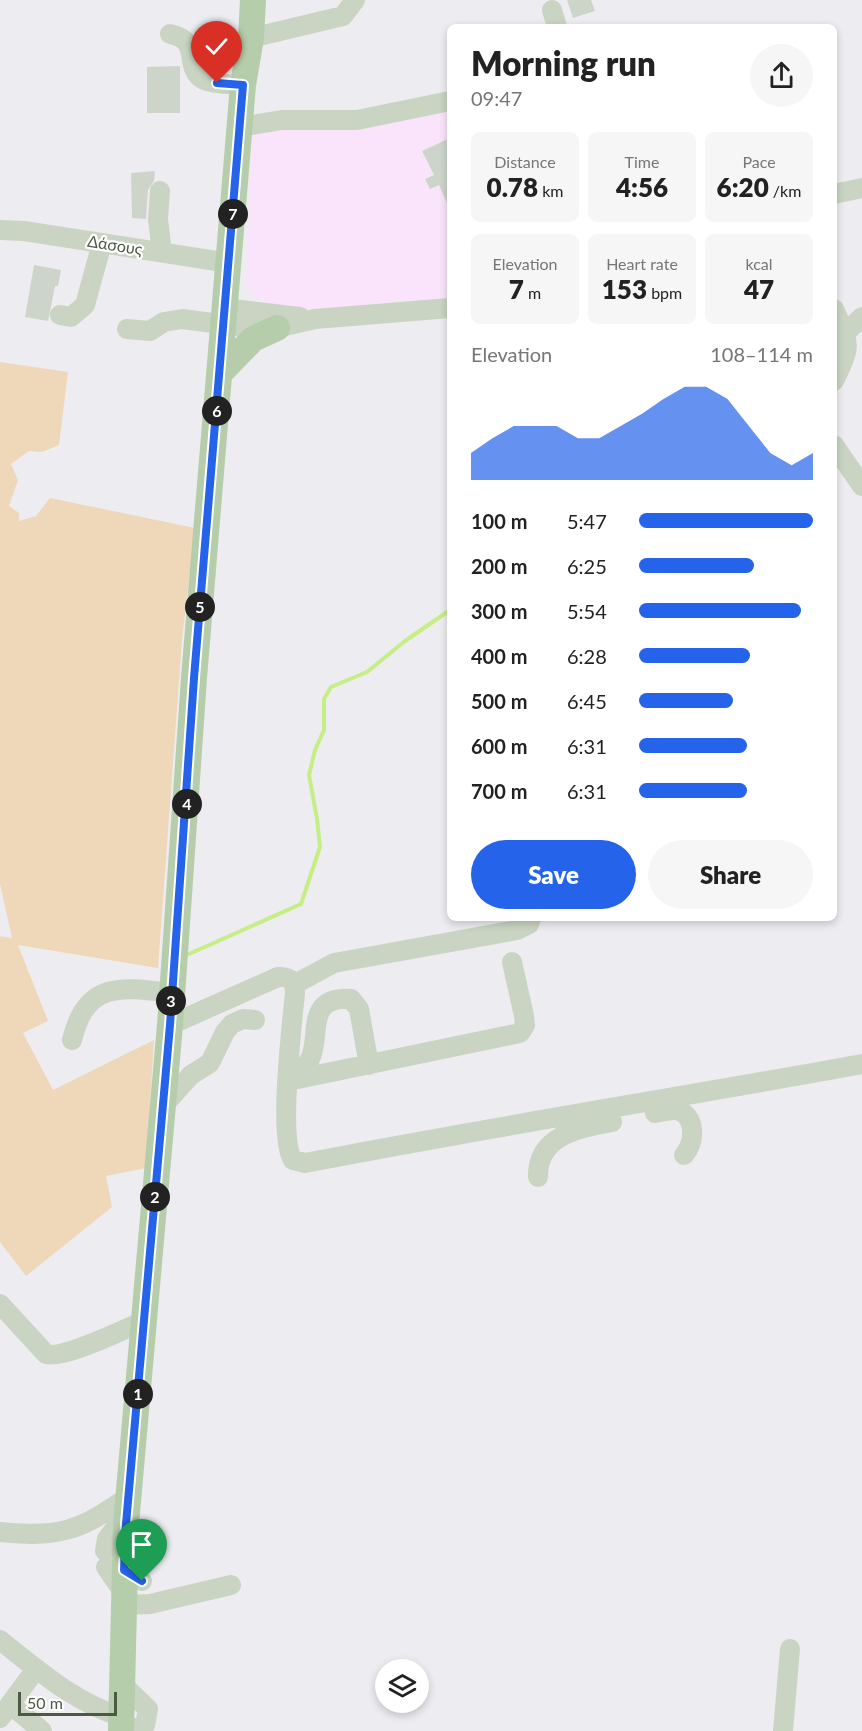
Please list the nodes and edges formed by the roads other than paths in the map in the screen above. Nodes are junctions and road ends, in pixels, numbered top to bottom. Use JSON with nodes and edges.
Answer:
{"nodes":[{"id":1,"x":253,"y":0,"type":"edge"},
{"id":2,"x":355,"y":0,"type":"edge"},
{"id":3,"x":170,"y":34,"type":"dead end"},
{"id":4,"x":251,"y":38,"type":"junction"},
{"id":5,"x":243,"y":85,"type":"junction"},
{"id":6,"x":447,"y":102,"type":"edge"},
{"id":7,"x":240,"y":127,"type":"junction"},
{"id":8,"x":862,"y":188,"type":"edge"},
{"id":9,"x":160,"y":191,"type":"dead end"},
{"id":10,"x":837,"y":193,"type":"edge"},
{"id":11,"x":0,"y":230,"type":"edge"},
{"id":12,"x":102,"y":243,"type":"junction"},
{"id":13,"x":162,"y":252,"type":"junction"},
{"id":14,"x":229,"y":263,"type":"junction"},
{"id":15,"x":447,"y":308,"type":"edge"},
{"id":16,"x":60,"y":315,"type":"dead end"},
{"id":17,"x":837,"y":316,"type":"edge"},
{"id":18,"x":224,"y":317,"type":"junction"},
{"id":19,"x":862,"y":317,"type":"edge"},
{"id":20,"x":315,"y":319,"type":"junction"},
{"id":21,"x":277,"y":328,"type":"junction"},
{"id":22,"x":127,"y":329,"type":"dead end"},
{"id":23,"x":845,"y":333,"type":"junction"},
{"id":24,"x":220,"y":373,"type":"junction"},
{"id":25,"x":837,"y":374,"type":"edge"},
{"id":26,"x":837,"y":448,"type":"edge"},
{"id":27,"x":862,"y":486,"type":"edge"},
{"id":28,"x":530,"y":921,"type":"edge"},
{"id":29,"x":512,"y":962,"type":"dead end"},
{"id":30,"x":295,"y":984,"type":"junction"},
{"id":31,"x":172,"y":993,"type":"junction"},
{"id":32,"x":255,"y":1020,"type":"dead end"},
{"id":33,"x":170,"y":1025,"type":"junction"},
{"id":34,"x":72,"y":1040,"type":"dead end"},
{"id":35,"x":862,"y":1064,"type":"edge"},
{"id":36,"x":369,"y":1065,"type":"junction"},
{"id":37,"x":288,"y":1077,"type":"junction"},
{"id":38,"x":162,"y":1107,"type":"junction"},
{"id":39,"x":652,"y":1108,"type":"junction"},
{"id":40,"x":684,"y":1155,"type":"dead end"},
{"id":41,"x":538,"y":1177,"type":"dead end"},
{"id":42,"x":0,"y":1304,"type":"edge"},
{"id":43,"x":144,"y":1321,"type":"junction"},
{"id":44,"x":128,"y":1504,"type":"junction"},
{"id":45,"x":0,"y":1532,"type":"edge"},
{"id":46,"x":123,"y":1583,"type":"junction"},
{"id":47,"x":231,"y":1585,"type":"dead end"},
{"id":48,"x":0,"y":1640,"type":"edge"},
{"id":49,"x":790,"y":1649,"type":"dead end"},
{"id":50,"x":36,"y":1669,"type":"junction"},
{"id":51,"x":5,"y":1712,"type":"edge"},
{"id":52,"x":122,"y":1726,"type":"edge"},
{"id":53,"x":42,"y":1731,"type":"edge"},
{"id":54,"x":783,"y":1731,"type":"edge"}],
"edges":[{"from":1,"to":4,"type":"main road"},
{"from":2,"to":4,"type":"street"},
{"from":3,"to":5,"type":"street"},
{"from":4,"to":5,"type":"main road"},
{"from":5,"to":7,"type":"main road"},
{"from":6,"to":7,"type":"street"},
{"from":7,"to":14,"type":"main road"},
{"from":8,"to":10,"type":"street"},
{"from":9,"to":13,"type":"street"},
{"from":11,"to":12,"type":"street","name":"Δάσους"},
{"from":12,"to":13,"type":"street","name":"Δάσους"},
{"from":12,"to":16,"type":"street"},
{"from":13,"to":14,"type":"street","name":"Δάσους"},
{"from":14,"to":18,"type":"main road"},
{"from":15,"to":20,"type":"street"},
{"from":17,"to":23,"type":"street"},
{"from":18,"to":20,"type":"street"},
{"from":18,"to":21,"type":"street"},
{"from":18,"to":22,"type":"street"},
{"from":18,"to":24,"type":"main road"},
{"from":19,"to":23,"type":"street"},
{"from":20,"to":21,"type":"street"},
{"from":21,"to":24,"type":"main road"},
{"from":23,"to":25,"type":"street"},
{"from":24,"to":31,"type":"main road"},
{"from":26,"to":27,"type":"street"},
{"from":28,"to":30,"type":"street"},
{"from":29,"to":36,"type":"street"},
{"from":30,"to":33,"type":"street"},
{"from":30,"to":37,"type":"street"},
{"from":31,"to":33,"type":"main road"},
{"from":31,"to":34,"type":"street"},
{"from":32,"to":38,"type":"street"},
{"from":33,"to":38,"type":"main road"},
{"from":35,"to":39,"type":"street"},
{"from":36,"to":37,"type":"street"},
{"from":36,"to":37,"type":"street"},
{"from":37,"to":39,"type":"street"},
{"from":38,"to":43,"type":"main road"},
{"from":39,"to":40,"type":"street"},
{"from":39,"to":41,"type":"street"},
{"from":42,"to":43,"type":"street"},
{"from":43,"to":44,"type":"main road"},
{"from":44,"to":45,"type":"street"},
{"from":44,"to":46,"type":"main road"},
{"from":46,"to":47,"type":"street"},
{"from":46,"to":52,"type":"main road"},
{"from":48,"to":50,"type":"street"},
{"from":49,"to":54,"type":"street"},
{"from":50,"to":51,"type":"street"},
{"from":50,"to":52,"type":"street"},
{"from":51,"to":53,"type":"street"}]}
